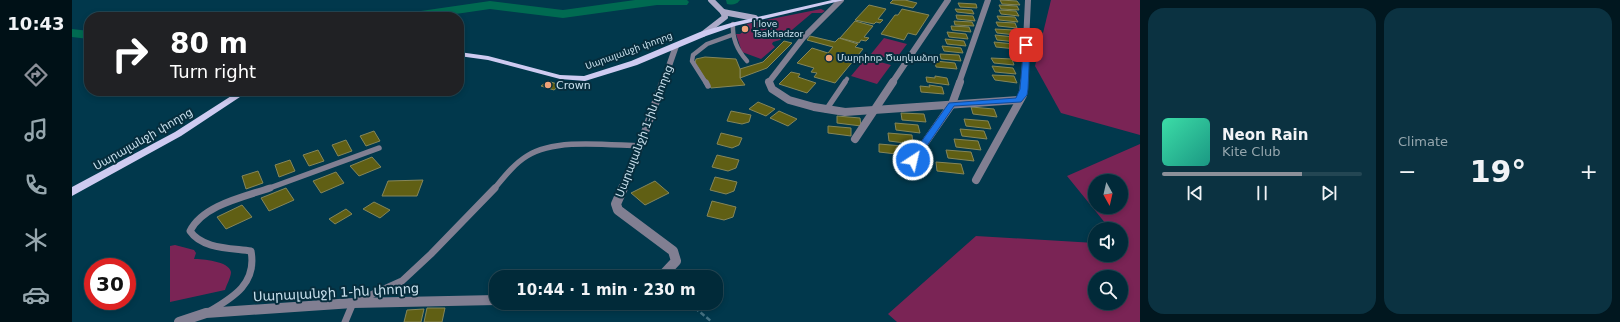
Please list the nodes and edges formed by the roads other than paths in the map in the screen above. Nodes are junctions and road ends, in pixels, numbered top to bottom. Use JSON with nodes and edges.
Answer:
{"nodes":[{"id":1,"x":711,"y":0,"type":"edge"},
{"id":2,"x":841,"y":0,"type":"edge"},
{"id":3,"x":948,"y":0,"type":"edge"},
{"id":4,"x":988,"y":0,"type":"edge"},
{"id":5,"x":1028,"y":0,"type":"edge"},
{"id":6,"x":723,"y":12,"type":"junction"},
{"id":7,"x":755,"y":18,"type":"junction"},
{"id":8,"x":733,"y":24,"type":"junction"},
{"id":9,"x":702,"y":34,"type":"junction"},
{"id":10,"x":732,"y":35,"type":"junction"},
{"id":11,"x":676,"y":46,"type":"junction"},
{"id":12,"x":464,"y":55,"type":"edge"},
{"id":13,"x":747,"y":61,"type":"dead end"},
{"id":14,"x":847,"y":79,"type":"dead end"},
{"id":15,"x":708,"y":86,"type":"dead end"},
{"id":16,"x":237,"y":96,"type":"edge"},
{"id":17,"x":1019,"y":100,"type":"junction"},
{"id":18,"x":952,"y":104,"type":"junction"},
{"id":19,"x":826,"y":110,"type":"junction"},
{"id":20,"x":875,"y":111,"type":"junction"},
{"id":21,"x":855,"y":139,"type":"dead end"},
{"id":22,"x":640,"y":146,"type":"junction"},
{"id":23,"x":379,"y":148,"type":"dead end"},
{"id":24,"x":913,"y":160,"type":"dead end"},
{"id":25,"x":976,"y":180,"type":"dead end"},
{"id":26,"x":72,"y":192,"type":"edge"},
{"id":27,"x":668,"y":270,"type":"edge"},
{"id":28,"x":489,"y":300,"type":"edge"},
{"id":29,"x":353,"y":304,"type":"junction"},
{"id":30,"x":206,"y":313,"type":"junction"},
{"id":31,"x":179,"y":322,"type":"edge"},
{"id":32,"x":345,"y":322,"type":"edge"}],
"edges":[{"from":1,"to":6,"type":"street"},
{"from":2,"to":7,"type":"main road","name":"Սարալանջի փողոց"},
{"from":2,"to":19,"type":"street"},
{"from":3,"to":20,"type":"street"},
{"from":4,"to":18,"type":"street"},
{"from":5,"to":17,"type":"street"},
{"from":6,"to":7,"type":"street"},
{"from":6,"to":9,"type":"street"},
{"from":7,"to":8,"type":"main road","name":"Սարալանջի փողոց"},
{"from":8,"to":9,"type":"main road","name":"Սարալանջի փողոց"},
{"from":8,"to":10,"type":"lane"},
{"from":9,"to":11,"type":"main road","name":"Սարալանջի փողոց"},
{"from":10,"to":13,"type":"lane"},
{"from":10,"to":15,"type":"lane"},
{"from":11,"to":12,"type":"main road","name":"Սարալանջի փողոց"},
{"from":11,"to":22,"type":"street","name":"Սարալանջի 1-ին փողոց"},
{"from":14,"to":19,"type":"lane"},
{"from":16,"to":26,"type":"main road","name":"Սարալանջի փողոց"},
{"from":17,"to":18,"type":"street"},
{"from":17,"to":25,"type":"street"},
{"from":18,"to":20,"type":"street"},
{"from":18,"to":24,"type":"street"},
{"from":19,"to":20,"type":"street"},
{"from":20,"to":21,"type":"street"},
{"from":22,"to":27,"type":"street","name":"Սարալանջի 1-ին փողոց"},
{"from":22,"to":29,"type":"lane"},
{"from":23,"to":30,"type":"lane"},
{"from":28,"to":29,"type":"street","name":"Սարալանջի 1-ին փողոց"},
{"from":29,"to":30,"type":"street","name":"Սարալանջի 1-ին փողոց"},
{"from":29,"to":32,"type":"lane"},
{"from":30,"to":31,"type":"street","name":"Սարալանջի 1-ին փողոց"}]}
